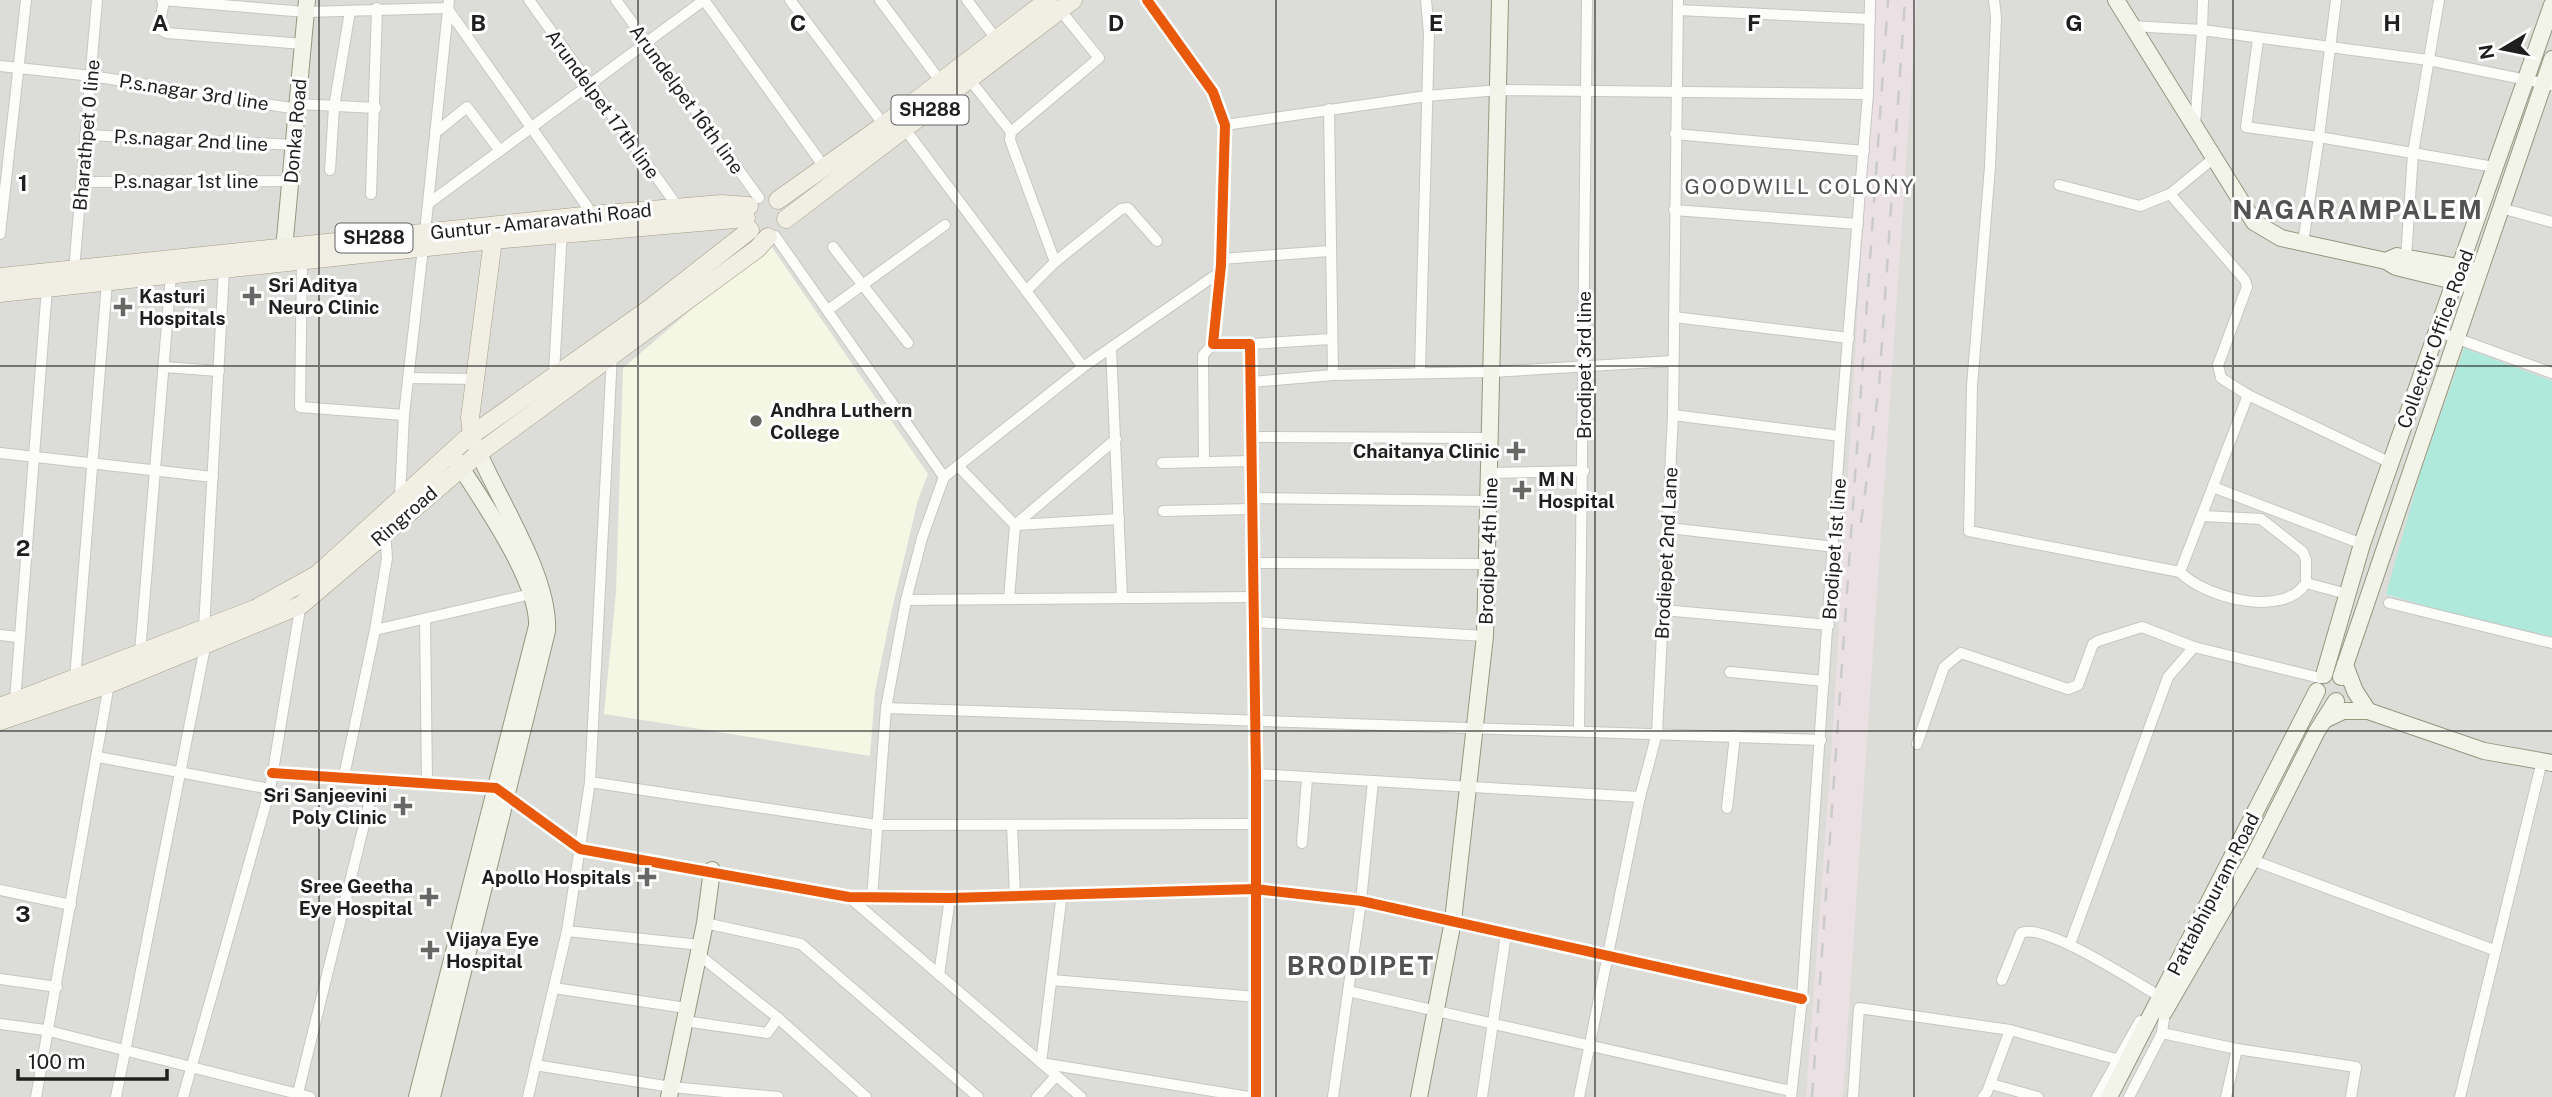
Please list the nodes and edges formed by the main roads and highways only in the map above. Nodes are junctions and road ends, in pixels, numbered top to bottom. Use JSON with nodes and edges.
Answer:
{"nodes":[{"id":1,"x":1060,"y":3,"type":"edge"},
{"id":2,"x":1002,"y":46,"type":"junction"},
{"id":3,"x":778,"y":201,"type":"junction"},
{"id":4,"x":751,"y":213,"type":"junction"},
{"id":5,"x":786,"y":219,"type":"junction"},
{"id":6,"x":561,"y":226,"type":"junction"},
{"id":7,"x":771,"y":236,"type":"junction"},
{"id":8,"x":424,"y":240,"type":"junction"},
{"id":9,"x":493,"y":240,"type":"junction"},
{"id":10,"x":284,"y":255,"type":"junction"},
{"id":11,"x":0,"y":277,"type":"edge"},
{"id":12,"x":0,"y":293,"type":"edge"},
{"id":13,"x":472,"y":435,"type":"junction"},
{"id":14,"x":455,"y":460,"type":"junction"},
{"id":15,"x":299,"y":597,"type":"junction"},
{"id":16,"x":7,"y":704,"type":"edge"},
{"id":17,"x":0,"y":721,"type":"edge"}],
"edges":[{"from":1,"to":2,"type":"main road","number":"SH288"},
{"from":2,"to":3,"type":"main road","number":"SH288"},
{"from":2,"to":5,"type":"main road","number":"SH288"},
{"from":3,"to":4,"type":"main road","number":"SH288"},
{"from":3,"to":5,"type":"main road"},
{"from":4,"to":6,"type":"main road","name":"Guntur - Amaravathi Road","number":"SH288"},
{"from":4,"to":6,"type":"main road","name":"Guntur - Amaravathi Road","number":"SH288"},
{"from":4,"to":7,"type":"main road","number":"SH288"},
{"from":4,"to":13,"type":"main road","name":"Ringroad"},
{"from":5,"to":7,"type":"main road","number":"SH288"},
{"from":6,"to":8,"type":"main road","name":"Guntur - Amaravathi Road","number":"SH288"},
{"from":6,"to":9,"type":"main road","name":"Guntur - Amaravathi Road","number":"SH288"},
{"from":7,"to":14,"type":"main road","name":"Ringroad"},
{"from":8,"to":9,"type":"main road","name":"Guntur - Amaravathi Road","number":"SH288"},
{"from":8,"to":10,"type":"main road","name":"Guntur - Amaravathi Road","number":"SH288"},
{"from":8,"to":10,"type":"main road","name":"Guntur - Amaravathi Road","number":"SH288"},
{"from":9,"to":13,"type":"main road"},
{"from":10,"to":11,"type":"main road","name":"Guntur - Amaravathi Road","number":"SH288"},
{"from":10,"to":12,"type":"main road","name":"Guntur - Amaravathi Road","number":"SH288"},
{"from":13,"to":14,"type":"main road","name":"Ringroad"},
{"from":14,"to":15,"type":"main road","name":"Ringroad"},
{"from":14,"to":15,"type":"main road","name":"Ringroad"},
{"from":15,"to":16,"type":"main road","name":"Ringroad"},
{"from":15,"to":17,"type":"main road","name":"Ringroad"}]}
